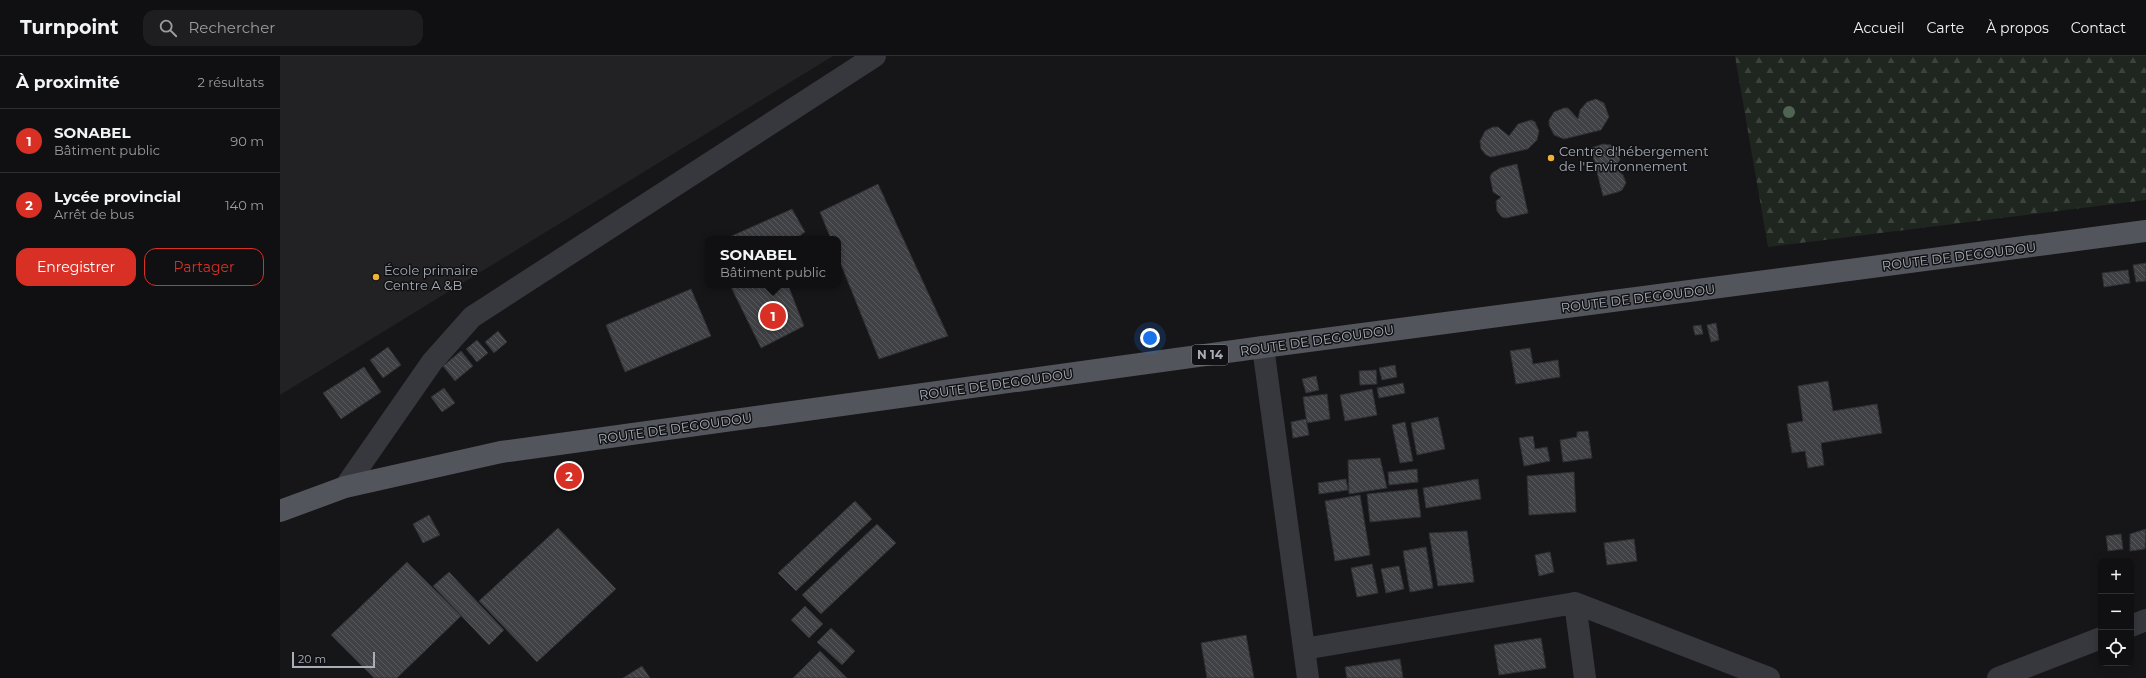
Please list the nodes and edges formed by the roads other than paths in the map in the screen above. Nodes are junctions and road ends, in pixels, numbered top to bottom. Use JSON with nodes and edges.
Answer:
{"nodes":[{"id":1,"x":874,"y":56,"type":"edge"},
{"id":2,"x":2146,"y":231,"type":"edge"},
{"id":3,"x":1263,"y":347,"type":"junction"},
{"id":4,"x":345,"y":487,"type":"junction"},
{"id":5,"x":280,"y":511,"type":"edge"},
{"id":6,"x":1575,"y":603,"type":"junction"},
{"id":7,"x":2146,"y":620,"type":"edge"},
{"id":8,"x":2134,"y":625,"type":"edge"},
{"id":9,"x":2098,"y":639,"type":"edge"},
{"id":10,"x":1304,"y":649,"type":"junction"},
{"id":11,"x":1308,"y":678,"type":"edge"},
{"id":12,"x":1585,"y":678,"type":"edge"},
{"id":13,"x":1769,"y":678,"type":"edge"},
{"id":14,"x":1998,"y":678,"type":"edge"}],
"edges":[{"from":1,"to":4,"type":"street"},
{"from":2,"to":3,"type":"main road","name":"ROUTE DE DEGOUDOU","number":"N 14"},
{"from":3,"to":4,"type":"main road","name":"ROUTE DE DEGOUDOU","number":"N 14"},
{"from":3,"to":10,"type":"street"},
{"from":4,"to":5,"type":"main road","name":"ROUTE DE DEGOUDOU","number":"N 14"},
{"from":6,"to":10,"type":"street"},
{"from":6,"to":12,"type":"street"},
{"from":6,"to":13,"type":"street"},
{"from":7,"to":8,"type":"street"},
{"from":9,"to":14,"type":"street"},
{"from":10,"to":11,"type":"street"}]}
